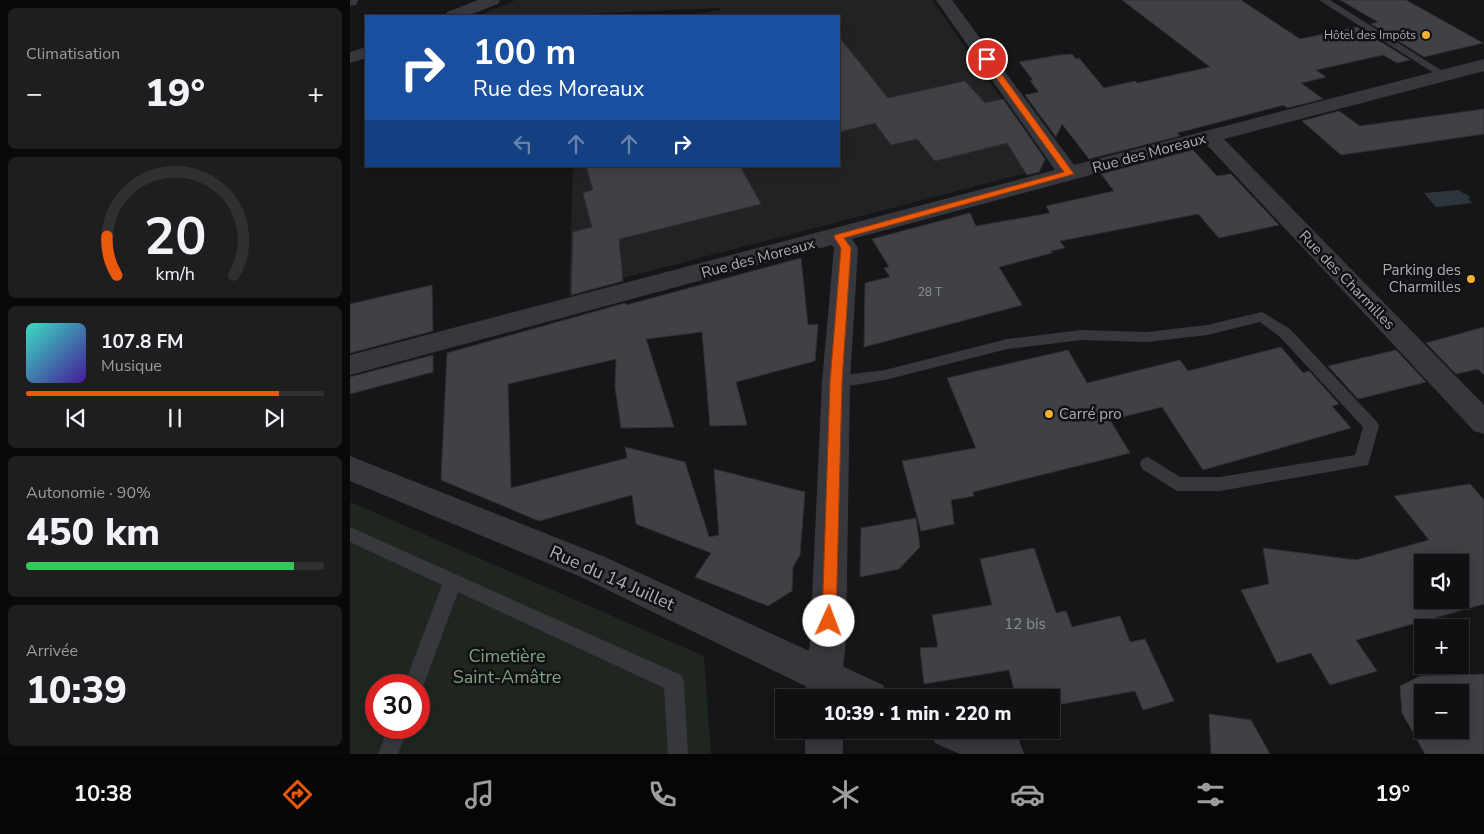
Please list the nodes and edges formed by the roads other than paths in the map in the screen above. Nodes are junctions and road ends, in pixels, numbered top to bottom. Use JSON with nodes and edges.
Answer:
{"nodes":[{"id":1,"x":492,"y":0,"type":"edge"},
{"id":2,"x":944,"y":0,"type":"edge"},
{"id":3,"x":1324,"y":0,"type":"edge"},
{"id":4,"x":455,"y":15,"type":"edge"},
{"id":5,"x":365,"y":52,"type":"edge"},
{"id":6,"x":350,"y":58,"type":"edge"},
{"id":7,"x":1484,"y":65,"type":"edge"},
{"id":8,"x":1444,"y":75,"type":"junction"},
{"id":9,"x":1211,"y":136,"type":"junction"},
{"id":10,"x":1069,"y":174,"type":"junction"},
{"id":11,"x":838,"y":237,"type":"junction"},
{"id":12,"x":350,"y":366,"type":"edge"},
{"id":13,"x":836,"y":382,"type":"junction"},
{"id":14,"x":1484,"y":422,"type":"edge"},
{"id":15,"x":1148,"y":464,"type":"dead end"},
{"id":16,"x":350,"y":468,"type":"edge"},
{"id":17,"x":350,"y":534,"type":"edge"},
{"id":18,"x":453,"y":581,"type":"junction"},
{"id":19,"x":418,"y":674,"type":"edge"},
{"id":20,"x":824,"y":687,"type":"edge"},
{"id":21,"x":394,"y":739,"type":"edge"},
{"id":22,"x":824,"y":739,"type":"edge"},
{"id":23,"x":969,"y":739,"type":"edge"},
{"id":24,"x":388,"y":754,"type":"edge"},
{"id":25,"x":678,"y":754,"type":"edge"},
{"id":26,"x":824,"y":754,"type":"edge"},
{"id":27,"x":1005,"y":754,"type":"edge"}],
"edges":[{"from":1,"to":4,"type":"street"},
{"from":2,"to":10,"type":"street"},
{"from":3,"to":8,"type":"lane"},
{"from":5,"to":6,"type":"street"},
{"from":7,"to":8,"type":"street","name":"Rue des Moreaux"},
{"from":8,"to":9,"type":"street","name":"Rue des Moreaux"},
{"from":9,"to":10,"type":"street","name":"Rue des Moreaux"},
{"from":9,"to":14,"type":"street","name":"Rue des Charmilles"},
{"from":10,"to":11,"type":"street","name":"Rue des Moreaux"},
{"from":11,"to":12,"type":"street","name":"Rue des Moreaux"},
{"from":11,"to":13,"type":"street"},
{"from":13,"to":15,"type":"lane"},
{"from":13,"to":20,"type":"street"},
{"from":16,"to":20,"type":"street","name":"Rue du 14 Juillet"},
{"from":17,"to":18,"type":"lane"},
{"from":18,"to":19,"type":"lane"},
{"from":18,"to":25,"type":"lane"},
{"from":21,"to":24,"type":"lane"},
{"from":22,"to":26,"type":"street"},
{"from":23,"to":27,"type":"street"}]}
